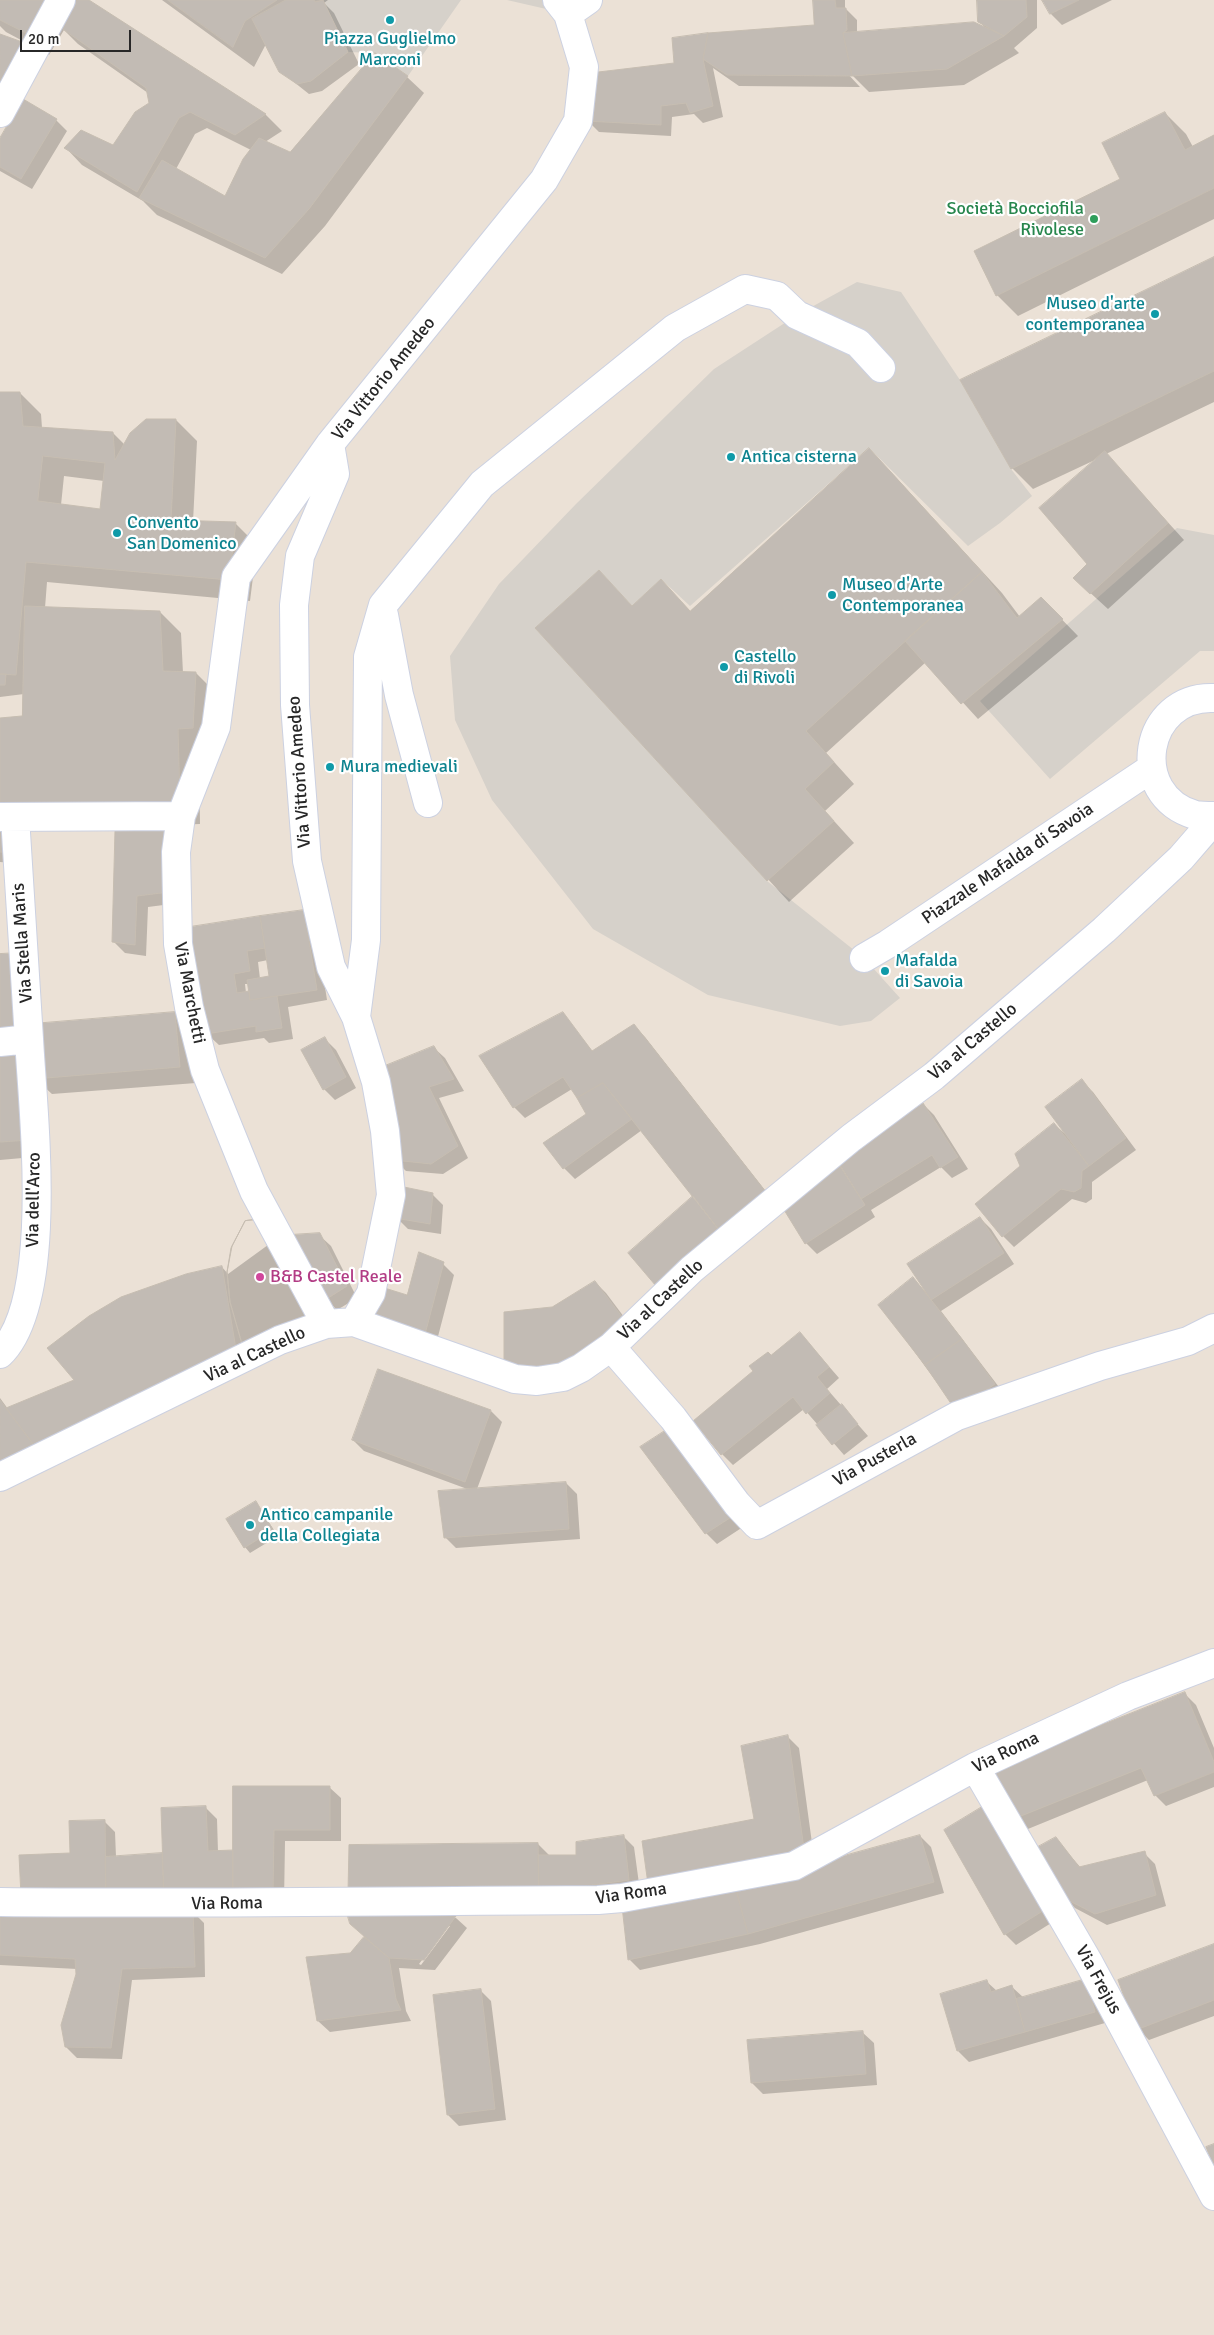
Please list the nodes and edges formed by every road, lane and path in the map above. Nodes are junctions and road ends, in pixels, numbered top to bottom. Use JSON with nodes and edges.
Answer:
{"nodes":[{"id":1,"x":61,"y":0,"type":"edge"},
{"id":2,"x":571,"y":5,"type":"edge"},
{"id":3,"x":0,"y":113,"type":"edge"},
{"id":4,"x":881,"y":368,"type":"dead end"},
{"id":5,"x":330,"y":444,"type":"junction"},
{"id":6,"x":383,"y":605,"type":"junction"},
{"id":7,"x":1214,"y":698,"type":"edge"},
{"id":8,"x":1152,"y":768,"type":"junction"},
{"id":9,"x":428,"y":803,"type":"dead end"},
{"id":10,"x":181,"y":816,"type":"junction"},
{"id":11,"x":1214,"y":816,"type":"edge"},
{"id":12,"x":8,"y":817,"type":"edge"},
{"id":13,"x":1214,"y":820,"type":"edge"},
{"id":14,"x":864,"y":958,"type":"dead end"},
{"id":15,"x":356,"y":1016,"type":"junction"},
{"id":16,"x":29,"y":1039,"type":"junction"},
{"id":17,"x":0,"y":1042,"type":"edge"},
{"id":18,"x":354,"y":1322,"type":"junction"},
{"id":19,"x":326,"y":1324,"type":"junction"},
{"id":20,"x":1214,"y":1328,"type":"edge"},
{"id":21,"x":611,"y":1347,"type":"junction"},
{"id":22,"x":0,"y":1354,"type":"edge"},
{"id":23,"x":0,"y":1477,"type":"edge"},
{"id":24,"x":1214,"y":1663,"type":"edge"},
{"id":25,"x":975,"y":1767,"type":"junction"},
{"id":26,"x":0,"y":1902,"type":"edge"},
{"id":27,"x":1214,"y":2196,"type":"edge"}],
"edges":[{"from":1,"to":3,"type":"street"},
{"from":2,"to":5,"type":"street","name":"Via Vittorio Amedeo"},
{"from":4,"to":6,"type":"street","name":"Via Vittorio Amedeo"},
{"from":5,"to":10,"type":"street","name":"Via Marchetti"},
{"from":5,"to":15,"type":"street","name":"Via Vittorio Amedeo"},
{"from":6,"to":9,"type":"street"},
{"from":6,"to":15,"type":"street","name":"Via Vittorio Amedeo"},
{"from":7,"to":8,"type":"street"},
{"from":8,"to":11,"type":"street"},
{"from":8,"to":14,"type":"street","name":"Piazzale Mafalda di Savoia"},
{"from":10,"to":12,"type":"street"},
{"from":10,"to":19,"type":"street","name":"Via Marchetti"},
{"from":12,"to":16,"type":"street","name":"Via Stella Maris"},
{"from":13,"to":21,"type":"street","name":"Via al Castello"},
{"from":15,"to":18,"type":"street","name":"Via Vittorio Amedeo"},
{"from":16,"to":17,"type":"street"},
{"from":16,"to":22,"type":"street","name":"Via dell'Arco"},
{"from":18,"to":19,"type":"street","name":"Via al Castello"},
{"from":18,"to":21,"type":"street","name":"Via al Castello"},
{"from":19,"to":23,"type":"street","name":"Via al Castello"},
{"from":20,"to":21,"type":"street","name":"Via Pusterla"},
{"from":24,"to":25,"type":"street","name":"Via Roma"},
{"from":25,"to":26,"type":"street","name":"Via Roma"},
{"from":25,"to":27,"type":"street","name":"Via Frejus"}]}
